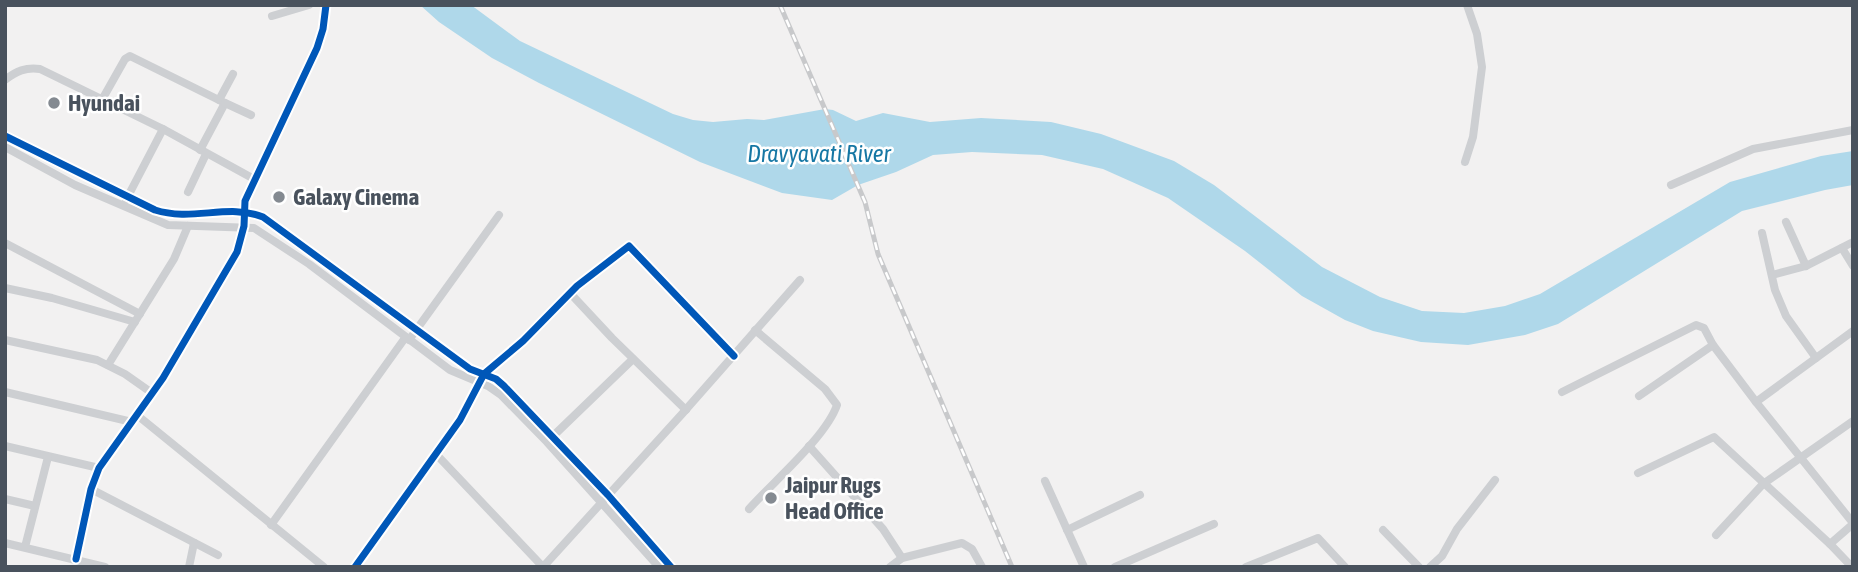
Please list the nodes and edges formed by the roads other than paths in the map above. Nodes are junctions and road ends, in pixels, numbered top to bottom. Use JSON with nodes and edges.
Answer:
{"nodes":[{"id":1,"x":309,"y":5,"type":"edge"},
{"id":2,"x":326,"y":5,"type":"edge"},
{"id":3,"x":1467,"y":5,"type":"edge"},
{"id":4,"x":272,"y":16,"type":"dead end"},
{"id":5,"x":233,"y":74,"type":"dead end"},
{"id":6,"x":5,"y":80,"type":"edge"},
{"id":7,"x":103,"y":98,"type":"junction"},
{"id":8,"x":222,"y":102,"type":"junction"},
{"id":9,"x":251,"y":116,"type":"dead end"},
{"id":10,"x":163,"y":129,"type":"junction"},
{"id":11,"x":1853,"y":130,"type":"edge"},
{"id":12,"x":5,"y":136,"type":"edge"},
{"id":13,"x":5,"y":147,"type":"edge"},
{"id":14,"x":203,"y":152,"type":"junction"},
{"id":15,"x":1465,"y":162,"type":"dead end"},
{"id":16,"x":254,"y":179,"type":"junction"},
{"id":17,"x":1671,"y":185,"type":"dead end"},
{"id":18,"x":188,"y":192,"type":"dead end"},
{"id":19,"x":128,"y":196,"type":"junction"},
{"id":20,"x":123,"y":205,"type":"junction"},
{"id":21,"x":244,"y":211,"type":"junction"},
{"id":22,"x":499,"y":215,"type":"dead end"},
{"id":23,"x":1786,"y":222,"type":"dead end"},
{"id":24,"x":188,"y":226,"type":"junction"},
{"id":25,"x":244,"y":226,"type":"junction"},
{"id":26,"x":1762,"y":233,"type":"dead end"},
{"id":27,"x":1853,"y":242,"type":"edge"},
{"id":28,"x":6,"y":247,"type":"edge"},
{"id":29,"x":1842,"y":248,"type":"junction"},
{"id":30,"x":1806,"y":266,"type":"junction"},
{"id":31,"x":1853,"y":266,"type":"edge"},
{"id":32,"x":1772,"y":275,"type":"junction"},
{"id":33,"x":800,"y":280,"type":"dead end"},
{"id":34,"x":5,"y":288,"type":"edge"},
{"id":35,"x":570,"y":293,"type":"junction"},
{"id":36,"x":140,"y":314,"type":"junction"},
{"id":37,"x":135,"y":322,"type":"junction"},
{"id":38,"x":418,"y":330,"type":"junction"},
{"id":39,"x":755,"y":330,"type":"junction"},
{"id":40,"x":1853,"y":331,"type":"edge"},
{"id":41,"x":407,"y":339,"type":"junction"},
{"id":42,"x":5,"y":340,"type":"edge"},
{"id":43,"x":1713,"y":345,"type":"junction"},
{"id":44,"x":734,"y":356,"type":"junction"},
{"id":45,"x":1816,"y":358,"type":"junction"},
{"id":46,"x":633,"y":359,"type":"junction"},
{"id":47,"x":108,"y":365,"type":"junction"},
{"id":48,"x":484,"y":374,"type":"junction"},
{"id":49,"x":478,"y":382,"type":"junction"},
{"id":50,"x":5,"y":392,"type":"edge"},
{"id":51,"x":1562,"y":392,"type":"dead end"},
{"id":52,"x":152,"y":393,"type":"junction"},
{"id":53,"x":1639,"y":396,"type":"dead end"},
{"id":54,"x":1756,"y":402,"type":"junction"},
{"id":55,"x":686,"y":410,"type":"junction"},
{"id":56,"x":134,"y":419,"type":"junction"},
{"id":57,"x":1853,"y":421,"type":"edge"},
{"id":58,"x":550,"y":439,"type":"junction"},
{"id":59,"x":5,"y":446,"type":"edge"},
{"id":60,"x":809,"y":446,"type":"junction"},
{"id":61,"x":435,"y":453,"type":"junction"},
{"id":62,"x":48,"y":457,"type":"junction"},
{"id":63,"x":1801,"y":458,"type":"junction"},
{"id":64,"x":99,"y":468,"type":"junction"},
{"id":65,"x":1638,"y":473,"type":"dead end"},
{"id":66,"x":1495,"y":480,"type":"dead end"},
{"id":67,"x":1045,"y":481,"type":"dead end"},
{"id":68,"x":1763,"y":484,"type":"junction"},
{"id":69,"x":91,"y":489,"type":"junction"},
{"id":70,"x":608,"y":495,"type":"junction"},
{"id":71,"x":1140,"y":495,"type":"dead end"},
{"id":72,"x":5,"y":499,"type":"edge"},
{"id":73,"x":601,"y":502,"type":"junction"},
{"id":74,"x":35,"y":506,"type":"junction"},
{"id":75,"x":749,"y":509,"type":"dead end"},
{"id":76,"x":1214,"y":524,"type":"dead end"},
{"id":77,"x":1853,"y":524,"type":"edge"},
{"id":78,"x":271,"y":525,"type":"junction"},
{"id":79,"x":1068,"y":530,"type":"junction"},
{"id":80,"x":1383,"y":530,"type":"dead end"},
{"id":81,"x":1716,"y":535,"type":"dead end"},
{"id":82,"x":5,"y":543,"type":"edge"},
{"id":83,"x":194,"y":543,"type":"junction"},
{"id":84,"x":1830,"y":544,"type":"junction"},
{"id":85,"x":25,"y":547,"type":"junction"},
{"id":86,"x":218,"y":555,"type":"dead end"},
{"id":87,"x":902,"y":558,"type":"junction"},
{"id":88,"x":76,"y":559,"type":"junction"},
{"id":89,"x":91,"y":565,"type":"edge"},
{"id":90,"x":105,"y":567,"type":"edge"},
{"id":91,"x":189,"y":567,"type":"edge"},
{"id":92,"x":324,"y":567,"type":"edge"},
{"id":93,"x":355,"y":567,"type":"edge"},
{"id":94,"x":543,"y":567,"type":"edge"},
{"id":95,"x":659,"y":567,"type":"edge"},
{"id":96,"x":671,"y":567,"type":"edge"},
{"id":97,"x":890,"y":567,"type":"edge"},
{"id":98,"x":982,"y":567,"type":"edge"},
{"id":99,"x":1084,"y":567,"type":"edge"},
{"id":100,"x":1115,"y":567,"type":"edge"},
{"id":101,"x":1246,"y":567,"type":"edge"},
{"id":102,"x":1345,"y":567,"type":"edge"},
{"id":103,"x":1419,"y":567,"type":"edge"},
{"id":104,"x":1430,"y":567,"type":"edge"},
{"id":105,"x":1852,"y":567,"type":"edge"}],
"edges":[{"from":1,"to":4,"type":"street"},
{"from":2,"to":16,"type":"street"},
{"from":3,"to":15,"type":"street"},
{"from":5,"to":8,"type":"street"},
{"from":6,"to":7,"type":"street"},
{"from":7,"to":8,"type":"street"},
{"from":7,"to":10,"type":"street"},
{"from":8,"to":9,"type":"street"},
{"from":8,"to":14,"type":"street"},
{"from":10,"to":14,"type":"street"},
{"from":10,"to":19,"type":"street"},
{"from":11,"to":17,"type":"street"},
{"from":12,"to":19,"type":"street"},
{"from":13,"to":20,"type":"street"},
{"from":14,"to":16,"type":"street"},
{"from":14,"to":18,"type":"street"},
{"from":16,"to":21,"type":"street"},
{"from":19,"to":20,"type":"street"},
{"from":19,"to":21,"type":"street"},
{"from":20,"to":24,"type":"street"},
{"from":21,"to":25,"type":"street"},
{"from":21,"to":38,"type":"street"},
{"from":22,"to":38,"type":"street"},
{"from":23,"to":30,"type":"street"},
{"from":24,"to":25,"type":"street"},
{"from":24,"to":36,"type":"street"},
{"from":25,"to":41,"type":"street"},
{"from":25,"to":52,"type":"street"},
{"from":26,"to":32,"type":"street"},
{"from":27,"to":29,"type":"street"},
{"from":28,"to":36,"type":"street"},
{"from":29,"to":30,"type":"street"},
{"from":29,"to":31,"type":"street"},
{"from":30,"to":32,"type":"street"},
{"from":32,"to":45,"type":"street"},
{"from":33,"to":39,"type":"street"},
{"from":34,"to":37,"type":"street"},
{"from":35,"to":44,"type":"street"},
{"from":35,"to":46,"type":"street"},
{"from":35,"to":48,"type":"street"},
{"from":36,"to":37,"type":"street"},
{"from":37,"to":47,"type":"street"},
{"from":38,"to":41,"type":"street"},
{"from":38,"to":48,"type":"street"},
{"from":39,"to":44,"type":"street"},
{"from":39,"to":60,"type":"street"},
{"from":40,"to":45,"type":"street"},
{"from":41,"to":49,"type":"street"},
{"from":41,"to":78,"type":"street"},
{"from":42,"to":47,"type":"street"},
{"from":43,"to":51,"type":"street"},
{"from":43,"to":53,"type":"street"},
{"from":43,"to":54,"type":"street"},
{"from":44,"to":55,"type":"street"},
{"from":45,"to":54,"type":"street"},
{"from":46,"to":55,"type":"street"},
{"from":46,"to":58,"type":"street"},
{"from":47,"to":52,"type":"street"},
{"from":48,"to":49,"type":"street"},
{"from":48,"to":58,"type":"street"},
{"from":49,"to":58,"type":"street"},
{"from":49,"to":61,"type":"street"},
{"from":50,"to":56,"type":"street"},
{"from":52,"to":56,"type":"street"},
{"from":54,"to":63,"type":"street"},
{"from":55,"to":70,"type":"street"},
{"from":56,"to":64,"type":"street"},
{"from":56,"to":78,"type":"street"},
{"from":57,"to":63,"type":"street"},
{"from":58,"to":70,"type":"street"},
{"from":58,"to":73,"type":"street"},
{"from":59,"to":62,"type":"street"},
{"from":60,"to":75,"type":"street"},
{"from":60,"to":87,"type":"street"},
{"from":61,"to":93,"type":"street"},
{"from":61,"to":94,"type":"street"},
{"from":62,"to":64,"type":"street"},
{"from":62,"to":74,"type":"street"},
{"from":63,"to":68,"type":"street"},
{"from":63,"to":77,"type":"street"},
{"from":64,"to":69,"type":"street"},
{"from":65,"to":68,"type":"street"},
{"from":66,"to":104,"type":"street"},
{"from":67,"to":79,"type":"street"},
{"from":68,"to":81,"type":"street"},
{"from":68,"to":84,"type":"street"},
{"from":69,"to":83,"type":"street"},
{"from":69,"to":88,"type":"street"},
{"from":70,"to":73,"type":"street"},
{"from":70,"to":96,"type":"street"},
{"from":71,"to":79,"type":"street"},
{"from":72,"to":74,"type":"street"},
{"from":73,"to":94,"type":"street"},
{"from":73,"to":95,"type":"street"},
{"from":74,"to":85,"type":"street"},
{"from":76,"to":100,"type":"street"},
{"from":77,"to":84,"type":"street"},
{"from":78,"to":92,"type":"street"},
{"from":79,"to":99,"type":"street"},
{"from":80,"to":103,"type":"street"},
{"from":82,"to":85,"type":"street"},
{"from":83,"to":86,"type":"street"},
{"from":83,"to":91,"type":"street"},
{"from":84,"to":105,"type":"street"},
{"from":85,"to":88,"type":"street"},
{"from":87,"to":97,"type":"street"},
{"from":87,"to":98,"type":"street"},
{"from":88,"to":89,"type":"street"},
{"from":89,"to":90,"type":"street"},
{"from":101,"to":102,"type":"street"}]}
